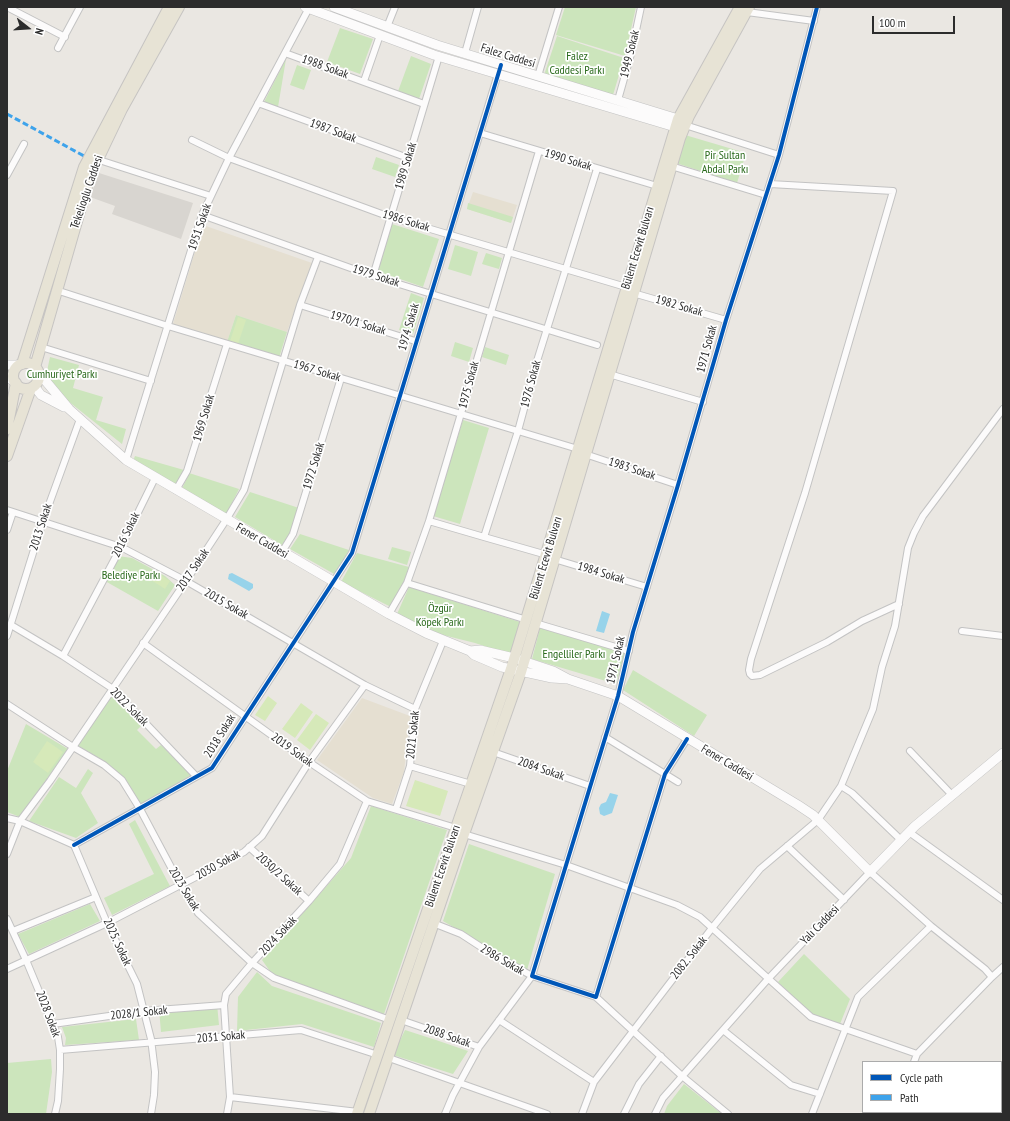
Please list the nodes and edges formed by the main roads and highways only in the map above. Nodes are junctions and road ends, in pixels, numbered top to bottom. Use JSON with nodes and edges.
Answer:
{"nodes":[{"id":1,"x":169,"y":7,"type":"edge"},
{"id":2,"x":179,"y":7,"type":"edge"},
{"id":3,"x":745,"y":9,"type":"edge"},
{"id":4,"x":679,"y":123,"type":"junction"},
{"id":5,"x":629,"y":290,"type":"junction"},
{"id":6,"x":21,"y":365,"type":"junction"},
{"id":7,"x":37,"y":370,"type":"junction"},
{"id":8,"x":12,"y":380,"type":"edge"},
{"id":9,"x":32,"y":387,"type":"junction"},
{"id":10,"x":7,"y":429,"type":"edge"},
{"id":11,"x":582,"y":451,"type":"junction"},
{"id":12,"x":7,"y":456,"type":"edge"},
{"id":13,"x":516,"y":670,"type":"junction"},
{"id":14,"x":460,"y":831,"type":"junction"},
{"id":15,"x":358,"y":1113,"type":"edge"},
{"id":16,"x":369,"y":1114,"type":"edge"}],
"edges":[{"from":1,"to":6,"type":"main road","name":"Tekelioglu Caddesi"},
{"from":2,"to":7,"type":"main road","name":"Tekelioglu Caddesi"},
{"from":3,"to":4,"type":"main road","name":"Bülent Ecevit Bulvarı"},
{"from":4,"to":5,"type":"main road","name":"Bülent Ecevit Bulvarı"},
{"from":4,"to":5,"type":"main road","name":"Bülent Ecevit Bulvarı"},
{"from":5,"to":11,"type":"main road","name":"Bülent Ecevit Bulvarı"},
{"from":5,"to":11,"type":"main road","name":"Bülent Ecevit Bulvarı"},
{"from":6,"to":7,"type":"main road"},
{"from":6,"to":8,"type":"main road"},
{"from":7,"to":9,"type":"main road"},
{"from":8,"to":9,"type":"main road"},
{"from":8,"to":10,"type":"main road"},
{"from":9,"to":12,"type":"main road"},
{"from":11,"to":13,"type":"main road","name":"Bülent Ecevit Bulvarı"},
{"from":13,"to":14,"type":"main road","name":"Bülent Ecevit Bulvarı"},
{"from":13,"to":14,"type":"main road","name":"Bülent Ecevit Bulvarı"},
{"from":14,"to":15,"type":"main road","name":"Bülent Ecevit Bulvarı"},
{"from":14,"to":16,"type":"main road","name":"Bülent Ecevit Bulvarı"}]}
